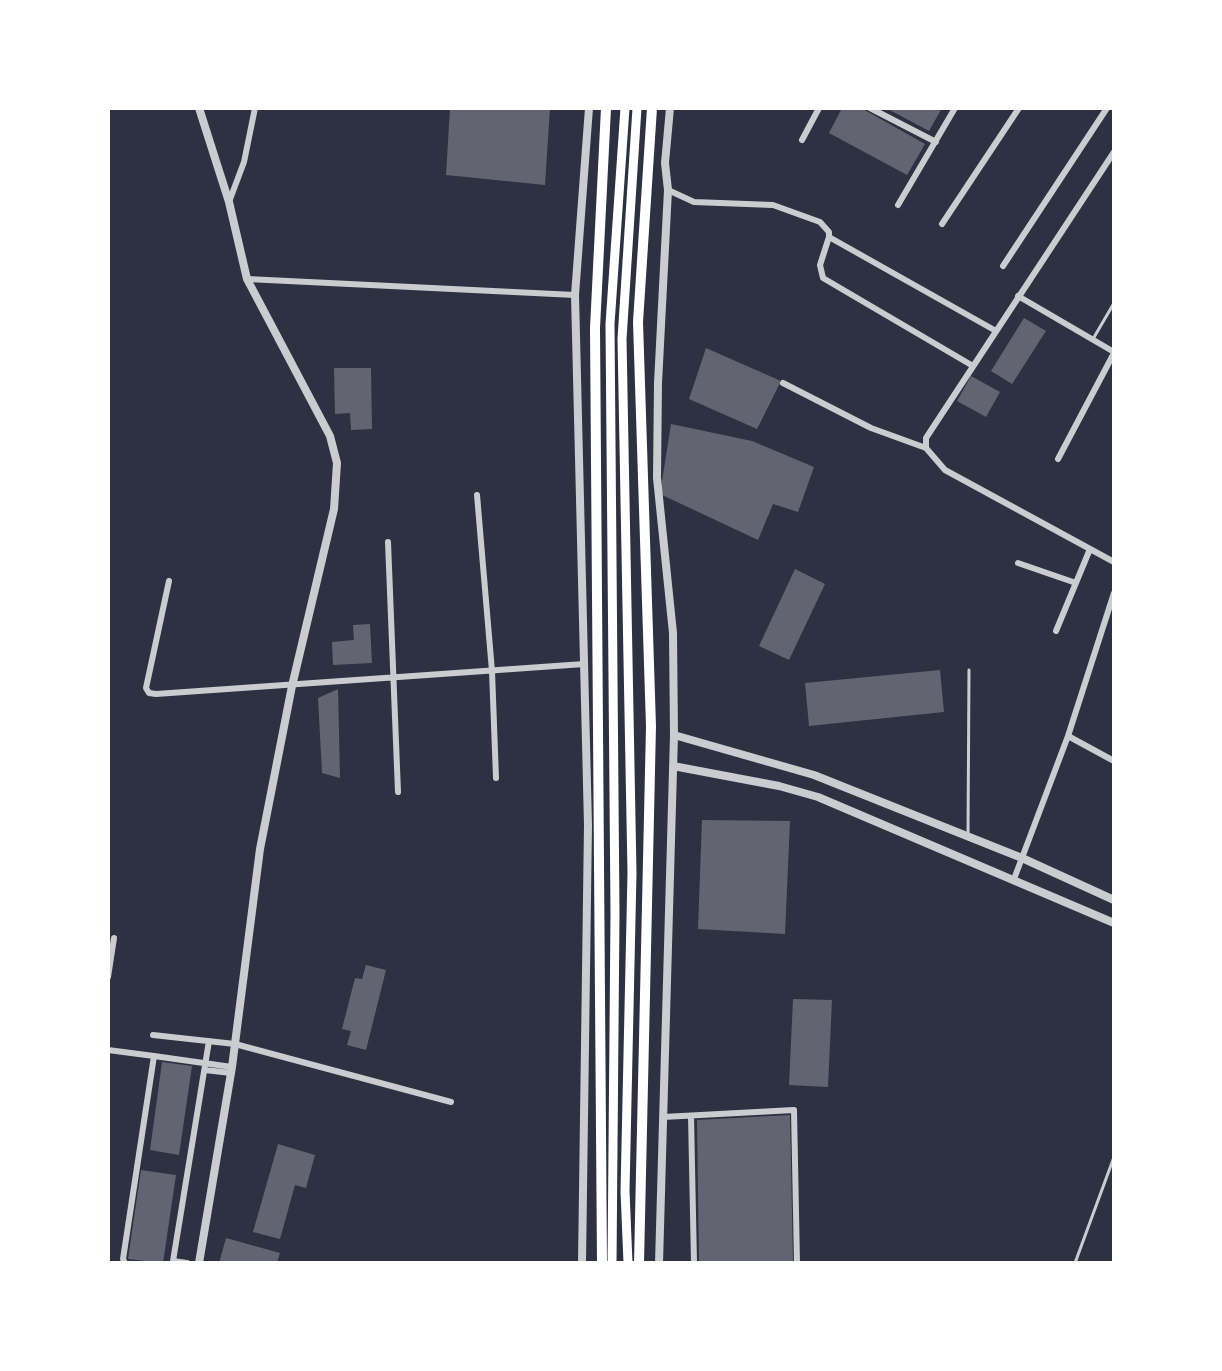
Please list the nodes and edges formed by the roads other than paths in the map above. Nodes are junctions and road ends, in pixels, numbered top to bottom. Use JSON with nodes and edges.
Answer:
{"nodes":[{"id":1,"x":199,"y":108,"type":"edge"},
{"id":2,"x":255,"y":108,"type":"edge"},
{"id":3,"x":589,"y":108,"type":"edge"},
{"id":4,"x":606,"y":108,"type":"edge"},
{"id":5,"x":625,"y":108,"type":"edge"},
{"id":6,"x":637,"y":108,"type":"edge"},
{"id":7,"x":652,"y":108,"type":"edge"},
{"id":8,"x":670,"y":108,"type":"edge"},
{"id":9,"x":819,"y":108,"type":"edge"},
{"id":10,"x":870,"y":108,"type":"edge"},
{"id":11,"x":955,"y":108,"type":"edge"},
{"id":12,"x":1019,"y":108,"type":"edge"},
{"id":13,"x":1107,"y":108,"type":"edge"},
{"id":14,"x":802,"y":140,"type":"dead end"},
{"id":15,"x":936,"y":142,"type":"junction"},
{"id":16,"x":1114,"y":152,"type":"edge"},
{"id":17,"x":668,"y":190,"type":"junction"},
{"id":18,"x":229,"y":202,"type":"junction"},
{"id":19,"x":898,"y":205,"type":"dead end"},
{"id":20,"x":942,"y":224,"type":"dead end"},
{"id":21,"x":829,"y":237,"type":"junction"},
{"id":22,"x":1003,"y":266,"type":"dead end"},
{"id":23,"x":247,"y":279,"type":"junction"},
{"id":24,"x":575,"y":295,"type":"junction"},
{"id":25,"x":1018,"y":296,"type":"junction"},
{"id":26,"x":1114,"y":303,"type":"edge"},
{"id":27,"x":996,"y":331,"type":"junction"},
{"id":28,"x":1093,"y":339,"type":"junction"},
{"id":29,"x":1114,"y":352,"type":"edge"},
{"id":30,"x":973,"y":366,"type":"junction"},
{"id":31,"x":783,"y":383,"type":"dead end"},
{"id":32,"x":926,"y":448,"type":"junction"},
{"id":33,"x":1058,"y":459,"type":"dead end"},
{"id":34,"x":477,"y":495,"type":"dead end"},
{"id":35,"x":388,"y":542,"type":"dead end"},
{"id":36,"x":1090,"y":549,"type":"junction"},
{"id":37,"x":1114,"y":562,"type":"edge"},
{"id":38,"x":1018,"y":563,"type":"dead end"},
{"id":39,"x":169,"y":581,"type":"dead end"},
{"id":40,"x":1076,"y":584,"type":"junction"},
{"id":41,"x":1114,"y":596,"type":"edge"},
{"id":42,"x":1056,"y":631,"type":"dead end"},
{"id":43,"x":584,"y":664,"type":"junction"},
{"id":44,"x":969,"y":670,"type":"dead end"},
{"id":45,"x":492,"y":671,"type":"junction"},
{"id":46,"x":393,"y":679,"type":"junction"},
{"id":47,"x":292,"y":686,"type":"junction"},
{"id":48,"x":674,"y":735,"type":"junction"},
{"id":49,"x":1068,"y":736,"type":"junction"},
{"id":50,"x":1114,"y":761,"type":"edge"},
{"id":51,"x":673,"y":766,"type":"junction"},
{"id":52,"x":496,"y":778,"type":"dead end"},
{"id":53,"x":398,"y":792,"type":"dead end"},
{"id":54,"x":968,"y":837,"type":"junction"},
{"id":55,"x":1022,"y":858,"type":"junction"},
{"id":56,"x":1014,"y":879,"type":"junction"},
{"id":57,"x":1114,"y":900,"type":"edge"},
{"id":58,"x":1114,"y":923,"type":"edge"},
{"id":59,"x":114,"y":938,"type":"dead end"},
{"id":60,"x":108,"y":977,"type":"edge"},
{"id":61,"x":153,"y":1035,"type":"dead end"},
{"id":62,"x":209,"y":1041,"type":"junction"},
{"id":63,"x":235,"y":1044,"type":"junction"},
{"id":64,"x":108,"y":1050,"type":"edge"},
{"id":65,"x":154,"y":1056,"type":"junction"},
{"id":66,"x":205,"y":1066,"type":"junction"},
{"id":67,"x":231,"y":1070,"type":"junction"},
{"id":68,"x":451,"y":1102,"type":"dead end"},
{"id":69,"x":692,"y":1116,"type":"junction"},
{"id":70,"x":663,"y":1117,"type":"junction"},
{"id":71,"x":1114,"y":1157,"type":"edge"},
{"id":72,"x":173,"y":1262,"type":"edge"},
{"id":73,"x":124,"y":1263,"type":"edge"},
{"id":74,"x":187,"y":1263,"type":"edge"},
{"id":75,"x":199,"y":1263,"type":"edge"},
{"id":76,"x":582,"y":1263,"type":"edge"},
{"id":77,"x":602,"y":1263,"type":"edge"},
{"id":78,"x":612,"y":1263,"type":"edge"},
{"id":79,"x":628,"y":1263,"type":"edge"},
{"id":80,"x":639,"y":1263,"type":"edge"},
{"id":81,"x":659,"y":1263,"type":"edge"},
{"id":82,"x":694,"y":1263,"type":"edge"},
{"id":83,"x":797,"y":1263,"type":"edge"},
{"id":84,"x":1075,"y":1263,"type":"edge"}],
"edges":[{"from":1,"to":18,"type":"street"},
{"from":2,"to":18,"type":"street"},
{"from":3,"to":24,"type":"street"},
{"from":4,"to":77,"type":"main road"},
{"from":5,"to":78,"type":"main road"},
{"from":6,"to":79,"type":"main road"},
{"from":7,"to":80,"type":"main road"},
{"from":8,"to":17,"type":"street"},
{"from":9,"to":14,"type":"street"},
{"from":10,"to":15,"type":"street"},
{"from":11,"to":15,"type":"street"},
{"from":12,"to":20,"type":"street"},
{"from":13,"to":22,"type":"street"},
{"from":15,"to":19,"type":"street"},
{"from":16,"to":25,"type":"street"},
{"from":17,"to":21,"type":"street"},
{"from":17,"to":48,"type":"street"},
{"from":18,"to":23,"type":"street"},
{"from":21,"to":27,"type":"street"},
{"from":21,"to":30,"type":"street"},
{"from":23,"to":24,"type":"street"},
{"from":23,"to":47,"type":"street"},
{"from":24,"to":43,"type":"street"},
{"from":25,"to":27,"type":"street"},
{"from":25,"to":28,"type":"street"},
{"from":26,"to":28,"type":"lane"},
{"from":27,"to":30,"type":"street"},
{"from":28,"to":29,"type":"street"},
{"from":29,"to":33,"type":"street"},
{"from":30,"to":32,"type":"street"},
{"from":31,"to":32,"type":"street"},
{"from":32,"to":36,"type":"street"},
{"from":34,"to":45,"type":"street"},
{"from":35,"to":46,"type":"street"},
{"from":36,"to":37,"type":"street"},
{"from":36,"to":40,"type":"street"},
{"from":38,"to":40,"type":"street"},
{"from":39,"to":47,"type":"street"},
{"from":40,"to":42,"type":"street"},
{"from":41,"to":49,"type":"street"},
{"from":43,"to":45,"type":"street"},
{"from":43,"to":76,"type":"street"},
{"from":44,"to":54,"type":"lane"},
{"from":45,"to":46,"type":"street"},
{"from":45,"to":52,"type":"street"},
{"from":46,"to":47,"type":"street"},
{"from":46,"to":53,"type":"street"},
{"from":47,"to":63,"type":"street"},
{"from":48,"to":51,"type":"street"},
{"from":48,"to":54,"type":"street"},
{"from":49,"to":50,"type":"street"},
{"from":49,"to":55,"type":"street"},
{"from":51,"to":56,"type":"street"},
{"from":51,"to":70,"type":"street"},
{"from":54,"to":55,"type":"street"},
{"from":55,"to":56,"type":"street"},
{"from":55,"to":57,"type":"street"},
{"from":56,"to":58,"type":"street"},
{"from":59,"to":60,"type":"street"},
{"from":61,"to":62,"type":"street"},
{"from":62,"to":63,"type":"street"},
{"from":62,"to":66,"type":"street"},
{"from":63,"to":67,"type":"street"},
{"from":63,"to":68,"type":"street"},
{"from":64,"to":65,"type":"street"},
{"from":65,"to":66,"type":"street"},
{"from":65,"to":73,"type":"street"},
{"from":66,"to":67,"type":"street"},
{"from":66,"to":72,"type":"street"},
{"from":67,"to":75,"type":"street"},
{"from":69,"to":70,"type":"street"},
{"from":69,"to":82,"type":"street"},
{"from":69,"to":83,"type":"street"},
{"from":70,"to":81,"type":"street"},
{"from":71,"to":84,"type":"lane"},
{"from":72,"to":74,"type":"street"}]}
